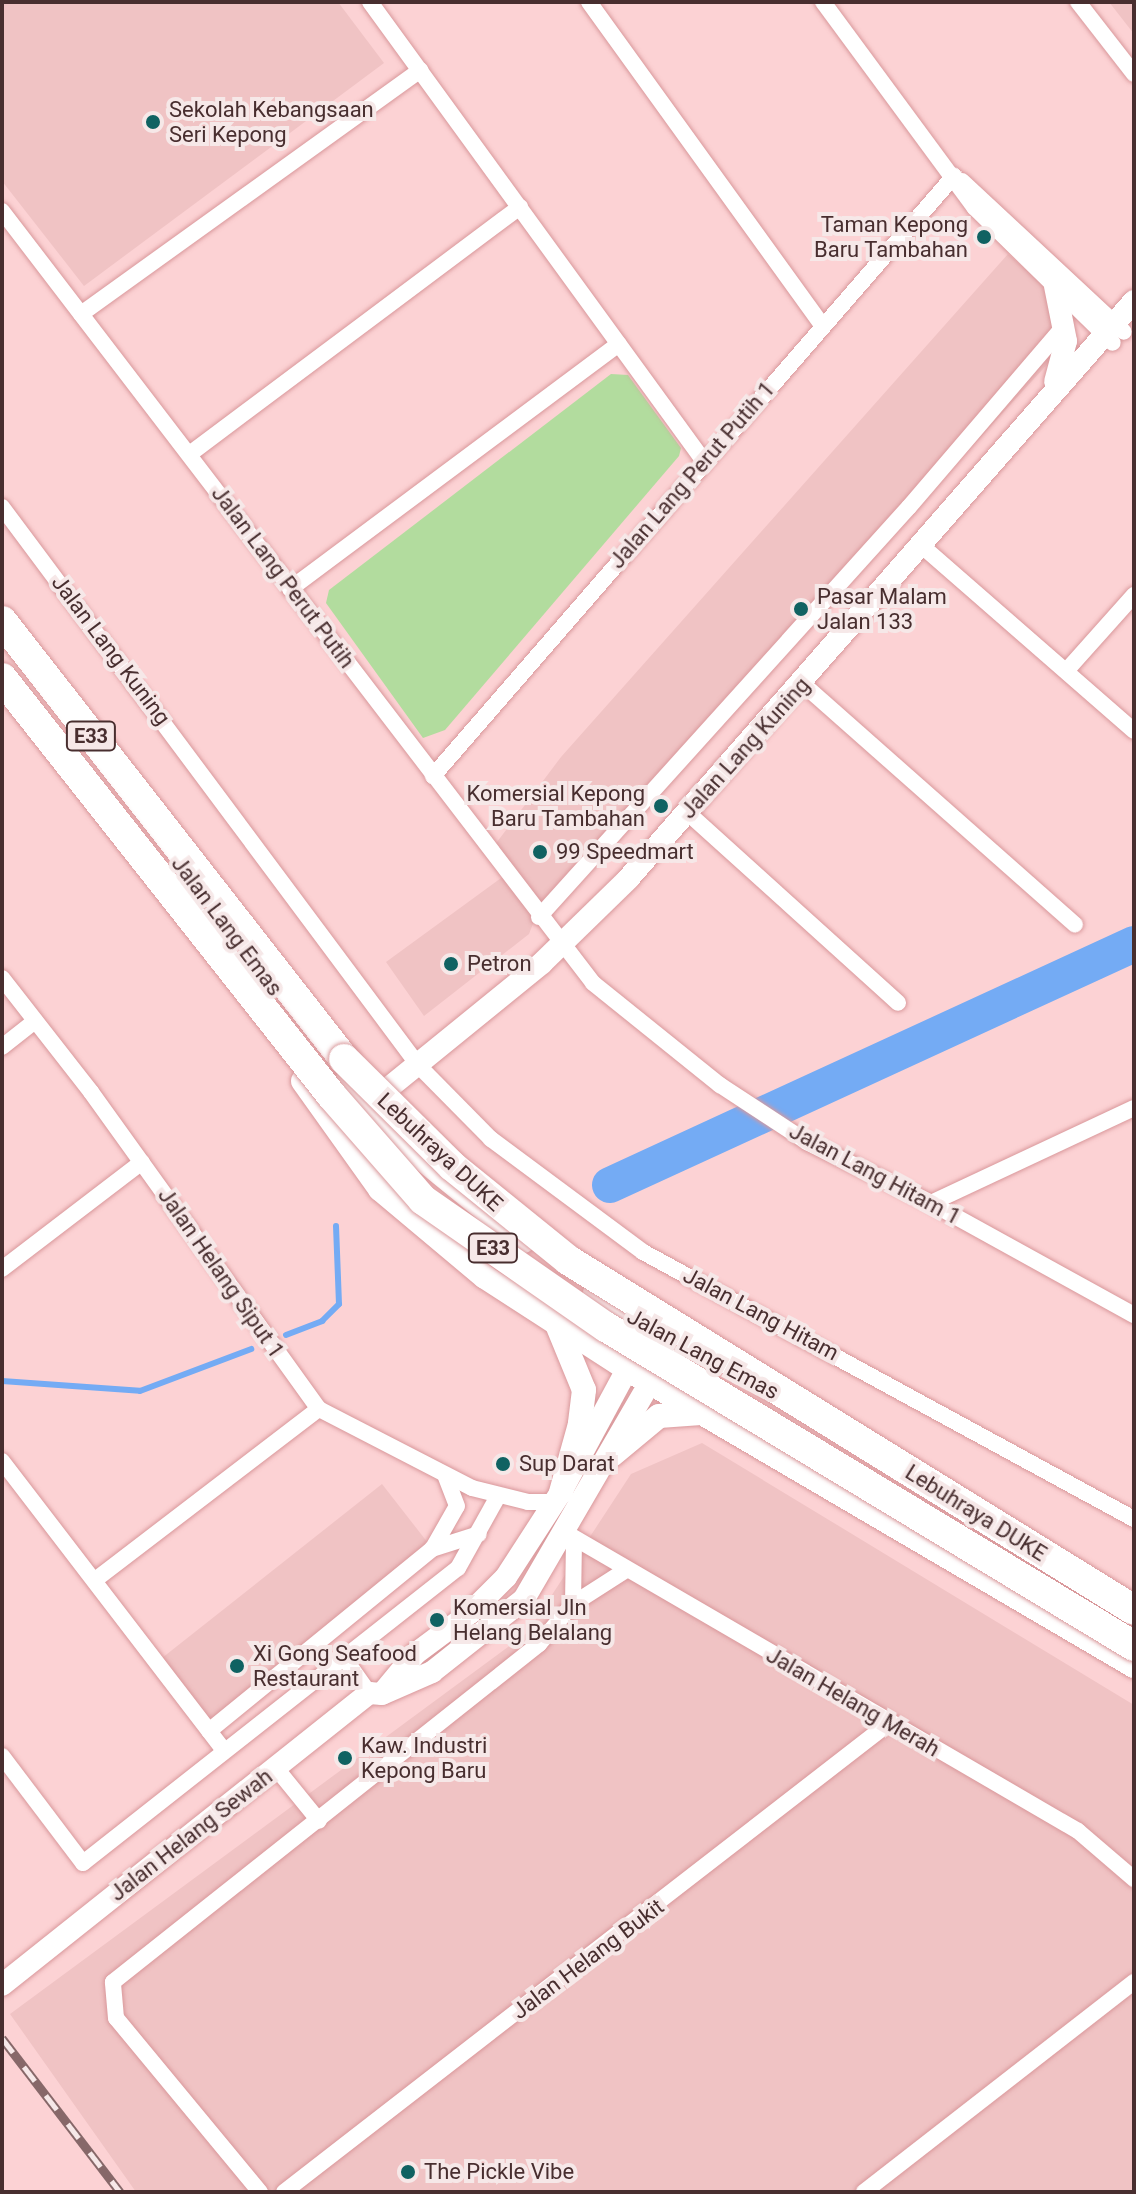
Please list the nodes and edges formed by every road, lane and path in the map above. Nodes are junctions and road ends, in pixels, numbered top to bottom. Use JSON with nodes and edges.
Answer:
{"nodes":[{"id":1,"x":370,"y":2,"type":"edge"},
{"id":2,"x":589,"y":2,"type":"edge"},
{"id":3,"x":823,"y":2,"type":"edge"},
{"id":4,"x":1078,"y":2,"type":"edge"},
{"id":5,"x":420,"y":70,"type":"junction"},
{"id":6,"x":1134,"y":74,"type":"edge"},
{"id":7,"x":954,"y":176,"type":"junction"},
{"id":8,"x":520,"y":207,"type":"junction"},
{"id":9,"x":2,"y":211,"type":"edge"},
{"id":10,"x":1055,"y":286,"type":"junction"},
{"id":11,"x":1134,"y":301,"type":"edge"},
{"id":12,"x":81,"y":314,"type":"junction"},
{"id":13,"x":822,"y":325,"type":"junction"},
{"id":14,"x":1065,"y":325,"type":"junction"},
{"id":15,"x":1118,"y":330,"type":"edge"},
{"id":16,"x":619,"y":344,"type":"junction"},
{"id":17,"x":1043,"y":404,"type":"junction"},
{"id":18,"x":1015,"y":442,"type":"junction"},
{"id":19,"x":191,"y":453,"type":"junction"},
{"id":20,"x":703,"y":460,"type":"junction"},
{"id":21,"x":2,"y":507,"type":"edge"},
{"id":22,"x":922,"y":546,"type":"junction"},
{"id":23,"x":290,"y":589,"type":"junction"},
{"id":24,"x":1134,"y":595,"type":"edge"},
{"id":25,"x":2,"y":624,"type":"edge"},
{"id":26,"x":1067,"y":670,"type":"junction"},
{"id":27,"x":2,"y":678,"type":"edge"},
{"id":28,"x":803,"y":684,"type":"junction"},
{"id":29,"x":2,"y":694,"type":"edge"},
{"id":30,"x":1134,"y":731,"type":"edge"},
{"id":31,"x":433,"y":776,"type":"junction"},
{"id":32,"x":688,"y":813,"type":"junction"},
{"id":33,"x":539,"y":917,"type":"junction"},
{"id":34,"x":1075,"y":925,"type":"dead end"},
{"id":35,"x":561,"y":946,"type":"junction"},
{"id":36,"x":2,"y":978,"type":"edge"},
{"id":37,"x":898,"y":1003,"type":"dead end"},
{"id":38,"x":35,"y":1021,"type":"junction"},
{"id":39,"x":2,"y":1047,"type":"edge"},
{"id":40,"x":418,"y":1065,"type":"junction"},
{"id":41,"x":368,"y":1105,"type":"junction"},
{"id":42,"x":1133,"y":1110,"type":"edge"},
{"id":43,"x":142,"y":1162,"type":"junction"},
{"id":44,"x":931,"y":1203,"type":"junction"},
{"id":45,"x":445,"y":1244,"type":"junction"},
{"id":46,"x":2,"y":1269,"type":"edge"},
{"id":47,"x":1134,"y":1315,"type":"edge"},
{"id":48,"x":558,"y":1326,"type":"junction"},
{"id":49,"x":649,"y":1329,"type":"junction"},
{"id":50,"x":672,"y":1343,"type":"junction"},
{"id":51,"x":627,"y":1369,"type":"junction"},
{"id":52,"x":651,"y":1382,"type":"junction"},
{"id":53,"x":319,"y":1409,"type":"junction"},
{"id":54,"x":704,"y":1413,"type":"junction"},
{"id":55,"x":612,"y":1455,"type":"junction"},
{"id":56,"x":4,"y":1461,"type":"edge"},
{"id":57,"x":446,"y":1477,"type":"junction"},
{"id":58,"x":498,"y":1496,"type":"junction"},
{"id":59,"x":557,"y":1497,"type":"junction"},
{"id":60,"x":1134,"y":1519,"type":"edge"},
{"id":61,"x":479,"y":1534,"type":"junction"},
{"id":62,"x":570,"y":1536,"type":"junction"},
{"id":63,"x":432,"y":1549,"type":"junction"},
{"id":64,"x":626,"y":1570,"type":"junction"},
{"id":65,"x":95,"y":1580,"type":"junction"},
{"id":66,"x":1134,"y":1597,"type":"edge"},
{"id":67,"x":573,"y":1604,"type":"junction"},
{"id":68,"x":1134,"y":1610,"type":"edge"},
{"id":69,"x":1134,"y":1646,"type":"edge"},
{"id":70,"x":342,"y":1655,"type":"junction"},
{"id":71,"x":1134,"y":1666,"type":"edge"},
{"id":72,"x":375,"y":1693,"type":"junction"},
{"id":73,"x":889,"y":1723,"type":"junction"},
{"id":74,"x":209,"y":1731,"type":"junction"},
{"id":75,"x":224,"y":1750,"type":"junction"},
{"id":76,"x":2,"y":1756,"type":"edge"},
{"id":77,"x":276,"y":1768,"type":"junction"},
{"id":78,"x":319,"y":1821,"type":"junction"},
{"id":79,"x":1134,"y":1879,"type":"edge"},
{"id":80,"x":9,"y":1980,"type":"edge"},
{"id":81,"x":1134,"y":1982,"type":"edge"},
{"id":82,"x":260,"y":2192,"type":"edge"},
{"id":83,"x":284,"y":2192,"type":"edge"},
{"id":84,"x":864,"y":2192,"type":"edge"}],
"edges":[{"from":1,"to":5,"type":"street"},
{"from":2,"to":13,"type":"street"},
{"from":3,"to":7,"type":"street"},
{"from":4,"to":6,"type":"street"},
{"from":5,"to":8,"type":"street"},
{"from":5,"to":12,"type":"street"},
{"from":7,"to":10,"type":"street"},
{"from":7,"to":13,"type":"street","name":"Jalan Lang Perut Putih 1"},
{"from":7,"to":15,"type":"street"},
{"from":8,"to":16,"type":"street"},
{"from":8,"to":19,"type":"street"},
{"from":9,"to":12,"type":"street","name":"Jalan Lang Perut Putih"},
{"from":10,"to":14,"type":"street"},
{"from":10,"to":15,"type":"street"},
{"from":11,"to":15,"type":"street","name":"Jalan Lang Kuning"},
{"from":12,"to":19,"type":"street","name":"Jalan Lang Perut Putih"},
{"from":13,"to":20,"type":"street","name":"Jalan Lang Perut Putih 1"},
{"from":14,"to":17,"type":"street"},
{"from":14,"to":33,"type":"street"},
{"from":15,"to":17,"type":"street","name":"Jalan Lang Kuning"},
{"from":15,"to":18,"type":"street","name":"Jalan Lang Kuning"},
{"from":16,"to":20,"type":"street"},
{"from":16,"to":23,"type":"street"},
{"from":17,"to":18,"type":"street","name":"Jalan Lang Kuning"},
{"from":18,"to":22,"type":"street","name":"Jalan Lang Kuning"},
{"from":19,"to":23,"type":"street","name":"Jalan Lang Perut Putih"},
{"from":20,"to":31,"type":"street","name":"Jalan Lang Perut Putih 1"},
{"from":21,"to":40,"type":"street","name":"Jalan Lang Kuning"},
{"from":22,"to":26,"type":"street"},
{"from":22,"to":28,"type":"street","name":"Jalan Lang Kuning"},
{"from":23,"to":31,"type":"street","name":"Jalan Lang Perut Putih"},
{"from":24,"to":26,"type":"street"},
{"from":25,"to":41,"type":"main road","name":"Jalan Lang Emas"},
{"from":25,"to":68,"type":"highway","name":"Lebuhraya DUKE","number":"E33","bridge":true},
{"from":26,"to":30,"type":"street"},
{"from":27,"to":69,"type":"highway","name":"Lebuhraya DUKE","number":"E33","bridge":true},
{"from":28,"to":32,"type":"street","name":"Jalan Lang Kuning"},
{"from":28,"to":34,"type":"street"},
{"from":29,"to":45,"type":"main road","name":"Jalan Lang Emas"},
{"from":31,"to":33,"type":"street","name":"Jalan Lang Perut Putih"},
{"from":32,"to":35,"type":"street","name":"Jalan Lang Kuning"},
{"from":32,"to":37,"type":"street"},
{"from":33,"to":35,"type":"street","name":"Jalan Lang Perut Putih"},
{"from":35,"to":40,"type":"street","name":"Jalan Lang Kuning"},
{"from":35,"to":44,"type":"street","name":"Jalan Lang Hitam 1"},
{"from":36,"to":38,"type":"street","name":"Jalan Helang Siput 1"},
{"from":38,"to":39,"type":"street"},
{"from":38,"to":43,"type":"street","name":"Jalan Helang Siput 1"},
{"from":40,"to":41,"type":"street","name":"Jalan Lang Kuning"},
{"from":40,"to":60,"type":"street","name":"Jalan Lang Hitam"},
{"from":41,"to":45,"type":"main road"},
{"from":41,"to":49,"type":"main road","name":"Jalan Lang Emas"},
{"from":42,"to":44,"type":"street"},
{"from":43,"to":46,"type":"street"},
{"from":43,"to":53,"type":"street","name":"Jalan Helang Siput 1"},
{"from":44,"to":47,"type":"street","name":"Jalan Lang Hitam 1"},
{"from":45,"to":48,"type":"main road","name":"Jalan Lang Emas"},
{"from":48,"to":51,"type":"main road","name":"Jalan Lang Emas"},
{"from":48,"to":59,"type":"main road"},
{"from":49,"to":50,"type":"main road","name":"Jalan Lang Emas"},
{"from":49,"to":51,"type":"street","name":"Jalan Helang Sewah"},
{"from":50,"to":52,"type":"street","name":"Jalan Helang Sewah"},
{"from":50,"to":66,"type":"main road","name":"Jalan Lang Emas"},
{"from":51,"to":52,"type":"main road","name":"Jalan Lang Emas"},
{"from":51,"to":59,"type":"street","name":"Jalan Helang Sewah"},
{"from":52,"to":54,"type":"main road","name":"Jalan Lang Emas"},
{"from":52,"to":55,"type":"street","name":"Jalan Helang Sewah"},
{"from":53,"to":57,"type":"street","name":"Jalan Helang Siput 1"},
{"from":53,"to":65,"type":"street"},
{"from":54,"to":55,"type":"main road"},
{"from":54,"to":71,"type":"main road","name":"Jalan Lang Emas"},
{"from":55,"to":62,"type":"street","name":"Jalan Helang Sewah"},
{"from":56,"to":65,"type":"street"},
{"from":57,"to":58,"type":"street","name":"Jalan Helang Siput 1"},
{"from":57,"to":63,"type":"street"},
{"from":58,"to":59,"type":"street","name":"Jalan Helang Siput 1"},
{"from":58,"to":61,"type":"street"},
{"from":59,"to":72,"type":"street","name":"Jalan Helang Sewah"},
{"from":61,"to":63,"type":"street"},
{"from":61,"to":70,"type":"street"},
{"from":62,"to":64,"type":"street","name":"Jalan Helang Merah"},
{"from":62,"to":67,"type":"street"},
{"from":62,"to":72,"type":"street","name":"Jalan Helang Sewah"},
{"from":63,"to":74,"type":"street"},
{"from":64,"to":67,"type":"street"},
{"from":64,"to":73,"type":"street","name":"Jalan Helang Merah"},
{"from":65,"to":74,"type":"street"},
{"from":67,"to":78,"type":"street"},
{"from":70,"to":72,"type":"street"},
{"from":70,"to":75,"type":"street"},
{"from":72,"to":77,"type":"street","name":"Jalan Helang Sewah"},
{"from":73,"to":79,"type":"street","name":"Jalan Helang Merah"},
{"from":73,"to":83,"type":"street","name":"Jalan Helang Bukit"},
{"from":74,"to":75,"type":"street"},
{"from":75,"to":76,"type":"street"},
{"from":77,"to":78,"type":"street"},
{"from":77,"to":80,"type":"street","name":"Jalan Helang Sewah"},
{"from":78,"to":82,"type":"street"},
{"from":81,"to":84,"type":"street"}]}
